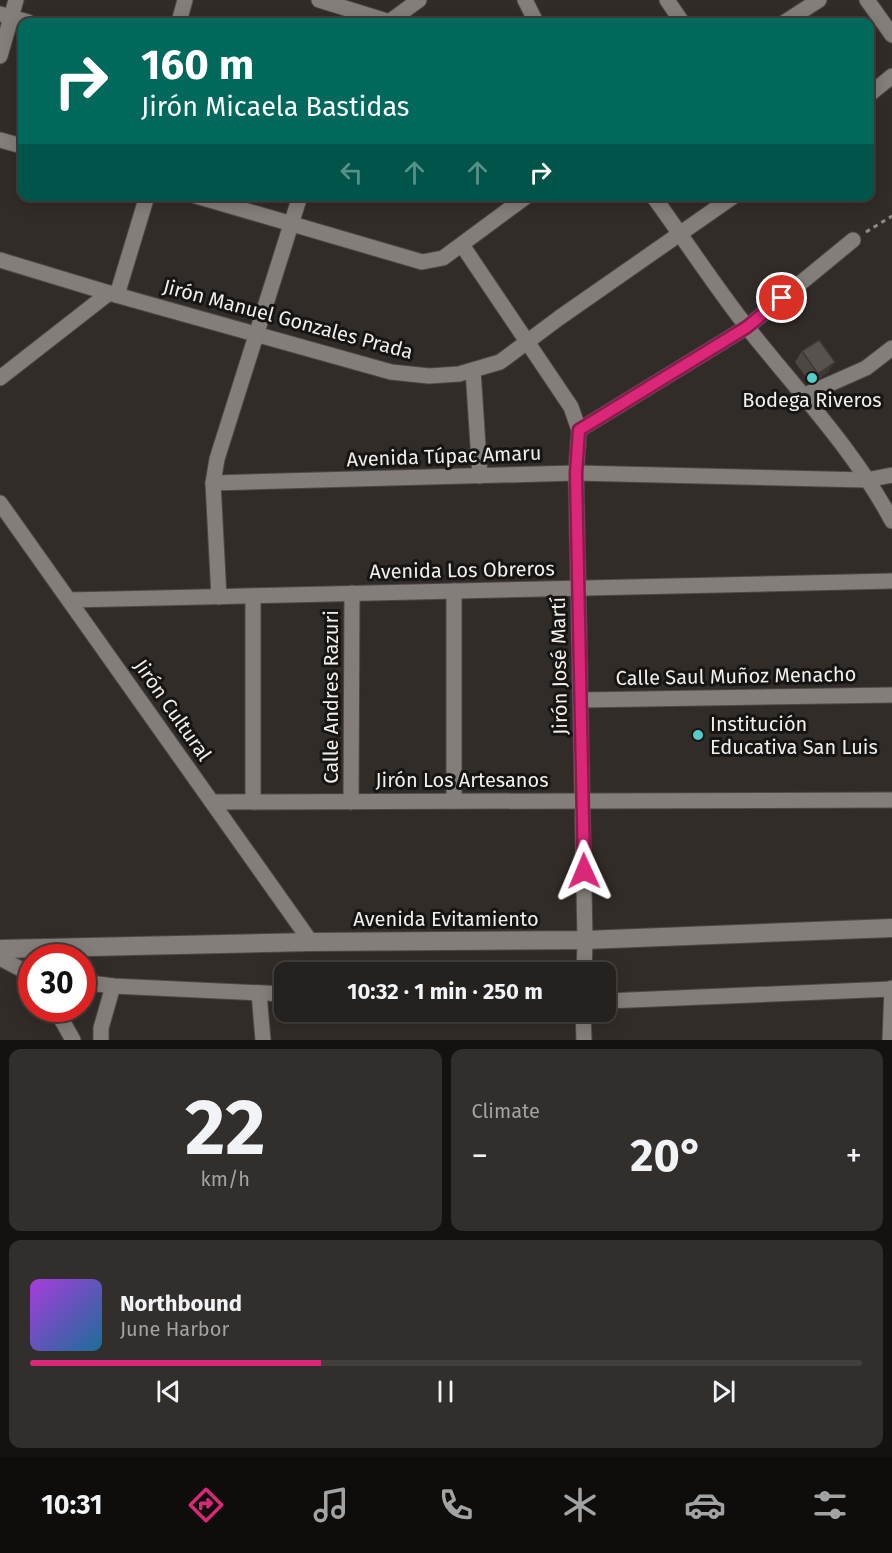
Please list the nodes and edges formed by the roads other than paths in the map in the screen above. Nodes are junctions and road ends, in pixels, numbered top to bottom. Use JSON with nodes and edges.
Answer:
{"nodes":[{"id":1,"x":16,"y":0,"type":"edge"},
{"id":2,"x":185,"y":0,"type":"edge"},
{"id":3,"x":320,"y":0,"type":"edge"},
{"id":4,"x":419,"y":0,"type":"edge"},
{"id":5,"x":525,"y":0,"type":"edge"},
{"id":6,"x":667,"y":0,"type":"edge"},
{"id":7,"x":819,"y":0,"type":"edge"},
{"id":8,"x":867,"y":0,"type":"edge"},
{"id":9,"x":6,"y":16,"type":"edge"},
{"id":10,"x":180,"y":18,"type":"edge"},
{"id":11,"x":376,"y":18,"type":"edge"},
{"id":12,"x":394,"y":18,"type":"edge"},
{"id":13,"x":534,"y":18,"type":"edge"},
{"id":14,"x":679,"y":18,"type":"edge"},
{"id":15,"x":791,"y":18,"type":"edge"},
{"id":16,"x":892,"y":34,"type":"edge"},
{"id":17,"x":0,"y":56,"type":"edge"},
{"id":18,"x":892,"y":76,"type":"edge"},
{"id":19,"x":874,"y":91,"type":"edge"},
{"id":20,"x":0,"y":140,"type":"edge"},
{"id":21,"x":18,"y":145,"type":"edge"},
{"id":22,"x":145,"y":201,"type":"edge"},
{"id":23,"x":213,"y":201,"type":"edge"},
{"id":24,"x":299,"y":201,"type":"edge"},
{"id":25,"x":519,"y":201,"type":"edge"},
{"id":26,"x":657,"y":201,"type":"edge"},
{"id":27,"x":727,"y":201,"type":"edge"},
{"id":28,"x":292,"y":224,"type":"junction"},
{"id":29,"x":681,"y":235,"type":"junction"},
{"id":30,"x":853,"y":240,"type":"road end"},
{"id":31,"x":462,"y":245,"type":"junction"},
{"id":32,"x":0,"y":260,"type":"edge"},
{"id":33,"x":113,"y":294,"type":"junction"},
{"id":34,"x":747,"y":327,"type":"junction"},
{"id":35,"x":258,"y":334,"type":"junction"},
{"id":36,"x":527,"y":342,"type":"junction"},
{"id":37,"x":892,"y":348,"type":"edge"},
{"id":38,"x":892,"y":363,"type":"edge"},
{"id":39,"x":866,"y":368,"type":"junction"},
{"id":40,"x":473,"y":370,"type":"junction"},
{"id":41,"x":0,"y":378,"type":"edge"},
{"id":42,"x":804,"y":395,"type":"junction"},
{"id":43,"x":579,"y":430,"type":"junction"},
{"id":44,"x":576,"y":473,"type":"junction"},
{"id":45,"x":892,"y":475,"type":"edge"},
{"id":46,"x":480,"y":476,"type":"junction"},
{"id":47,"x":866,"y":480,"type":"junction"},
{"id":48,"x":213,"y":483,"type":"junction"},
{"id":49,"x":0,"y":503,"type":"edge"},
{"id":50,"x":892,"y":521,"type":"edge"},
{"id":51,"x":892,"y":581,"type":"edge"},
{"id":52,"x":579,"y":588,"type":"junction"},
{"id":53,"x":454,"y":591,"type":"junction"},
{"id":54,"x":352,"y":594,"type":"junction"},
{"id":55,"x":253,"y":596,"type":"junction"},
{"id":56,"x":219,"y":597,"type":"junction"},
{"id":57,"x":69,"y":600,"type":"junction"},
{"id":58,"x":892,"y":694,"type":"edge"},
{"id":59,"x":581,"y":700,"type":"junction"},
{"id":60,"x":892,"y":800,"type":"edge"},
{"id":61,"x":454,"y":801,"type":"junction"},
{"id":62,"x":583,"y":801,"type":"junction"},
{"id":63,"x":212,"y":802,"type":"junction"},
{"id":64,"x":253,"y":802,"type":"junction"},
{"id":65,"x":351,"y":802,"type":"junction"},
{"id":66,"x":892,"y":928,"type":"edge"},
{"id":67,"x":585,"y":940,"type":"junction"},
{"id":68,"x":311,"y":942,"type":"junction"},
{"id":69,"x":0,"y":949,"type":"edge"},
{"id":70,"x":0,"y":958,"type":"edge"},
{"id":71,"x":584,"y":962,"type":"edge"},
{"id":72,"x":18,"y":968,"type":"edge"},
{"id":73,"x":96,"y":984,"type":"edge"},
{"id":74,"x":113,"y":986,"type":"junction"},
{"id":75,"x":892,"y":989,"type":"edge"},
{"id":76,"x":260,"y":993,"type":"junction"},
{"id":77,"x":274,"y":994,"type":"edge"},
{"id":78,"x":616,"y":1001,"type":"edge"},
{"id":79,"x":63,"y":1022,"type":"edge"},
{"id":80,"x":583,"y":1022,"type":"edge"},
{"id":81,"x":73,"y":1040,"type":"edge"},
{"id":82,"x":101,"y":1040,"type":"edge"},
{"id":83,"x":263,"y":1040,"type":"edge"},
{"id":84,"x":584,"y":1040,"type":"edge"},
{"id":85,"x":890,"y":1040,"type":"edge"}],
"edges":[{"from":1,"to":9,"type":"street"},
{"from":2,"to":10,"type":"street"},
{"from":3,"to":11,"type":"street"},
{"from":4,"to":12,"type":"street"},
{"from":5,"to":13,"type":"street"},
{"from":6,"to":14,"type":"street"},
{"from":7,"to":15,"type":"street"},
{"from":8,"to":16,"type":"street"},
{"from":9,"to":17,"type":"street"},
{"from":18,"to":19,"type":"street"},
{"from":20,"to":21,"type":"street"},
{"from":22,"to":33,"type":"street"},
{"from":23,"to":28,"type":"street"},
{"from":24,"to":28,"type":"street"},
{"from":25,"to":31,"type":"street"},
{"from":26,"to":29,"type":"street"},
{"from":27,"to":29,"type":"street","name":"Jirón Manuel Gonzales Prada"},
{"from":28,"to":31,"type":"street"},
{"from":28,"to":35,"type":"street"},
{"from":29,"to":34,"type":"street"},
{"from":29,"to":36,"type":"street","name":"Jirón Manuel Gonzales Prada"},
{"from":30,"to":34,"type":"street"},
{"from":31,"to":36,"type":"street","name":"Jirón José Martí"},
{"from":32,"to":33,"type":"street","name":"Jirón Manuel Gonzales Prada"},
{"from":33,"to":35,"type":"street","name":"Jirón Manuel Gonzales Prada"},
{"from":33,"to":41,"type":"street"},
{"from":34,"to":42,"type":"street"},
{"from":34,"to":43,"type":"street"},
{"from":35,"to":40,"type":"street","name":"Jirón Manuel Gonzales Prada"},
{"from":35,"to":48,"type":"street"},
{"from":36,"to":40,"type":"street","name":"Jirón Manuel Gonzales Prada"},
{"from":36,"to":43,"type":"street","name":"Jirón José Martí"},
{"from":37,"to":39,"type":"street"},
{"from":38,"to":39,"type":"street"},
{"from":39,"to":42,"type":"street"},
{"from":40,"to":46,"type":"street"},
{"from":42,"to":47,"type":"street"},
{"from":43,"to":44,"type":"street","name":"Jirón José Martí"},
{"from":44,"to":46,"type":"street","name":"Avenida Túpac Amaru"},
{"from":44,"to":47,"type":"street","name":"Avenida Túpac Amaru"},
{"from":44,"to":52,"type":"street","name":"Jirón José Martí"},
{"from":45,"to":47,"type":"street","name":"Avenida Túpac Amaru"},
{"from":46,"to":48,"type":"street","name":"Avenida Túpac Amaru"},
{"from":47,"to":50,"type":"street"},
{"from":48,"to":56,"type":"street"},
{"from":49,"to":57,"type":"street","name":"Jirón Cultural"},
{"from":51,"to":52,"type":"street","name":"Avenida Los Obreros"},
{"from":52,"to":53,"type":"street","name":"Avenida Los Obreros"},
{"from":52,"to":59,"type":"street","name":"Jirón José Martí"},
{"from":53,"to":54,"type":"street","name":"Avenida Los Obreros"},
{"from":53,"to":61,"type":"street"},
{"from":54,"to":55,"type":"street","name":"Avenida Los Obreros"},
{"from":54,"to":65,"type":"street","name":"Calle Andres Razuri"},
{"from":55,"to":56,"type":"street","name":"Avenida Los Obreros"},
{"from":55,"to":64,"type":"street"},
{"from":56,"to":57,"type":"street","name":"Avenida Los Obreros"},
{"from":57,"to":63,"type":"street","name":"Jirón Cultural"},
{"from":58,"to":59,"type":"street","name":"Calle Saul Muñoz Menacho"},
{"from":59,"to":62,"type":"street","name":"Jirón José Martí"},
{"from":60,"to":62,"type":"street","name":"Jirón Los Artesanos"},
{"from":61,"to":62,"type":"street","name":"Jirón Los Artesanos"},
{"from":61,"to":65,"type":"street","name":"Jirón Los Artesanos"},
{"from":62,"to":67,"type":"street","name":"Jirón José Martí"},
{"from":63,"to":64,"type":"street","name":"Jirón Los Artesanos"},
{"from":63,"to":68,"type":"street","name":"Jirón Cultural"},
{"from":64,"to":65,"type":"street","name":"Jirón Los Artesanos"},
{"from":66,"to":67,"type":"street","name":"Avenida Evitamiento"},
{"from":67,"to":68,"type":"street","name":"Avenida Evitamiento"},
{"from":67,"to":71,"type":"street","name":"Jirón José Martí"},
{"from":68,"to":69,"type":"street","name":"Avenida Evitamiento"},
{"from":70,"to":72,"type":"street"},
{"from":73,"to":74,"type":"street"},
{"from":74,"to":76,"type":"street"},
{"from":74,"to":82,"type":"street"},
{"from":75,"to":78,"type":"street"},
{"from":75,"to":85,"type":"street"},
{"from":76,"to":77,"type":"street"},
{"from":76,"to":83,"type":"street"},
{"from":79,"to":81,"type":"street"},
{"from":80,"to":84,"type":"street"}]}
